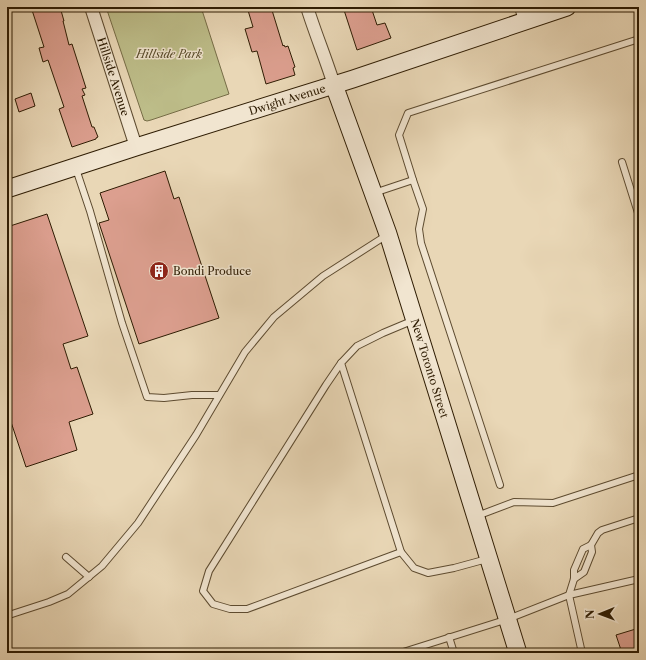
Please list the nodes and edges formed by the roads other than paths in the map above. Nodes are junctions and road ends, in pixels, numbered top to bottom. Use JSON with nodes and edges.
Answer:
{"nodes":[{"id":1,"x":91,"y":7,"type":"edge"},
{"id":2,"x":307,"y":7,"type":"edge"},
{"id":3,"x":567,"y":7,"type":"edge"},
{"id":4,"x":523,"y":14,"type":"edge"},
{"id":5,"x":639,"y":39,"type":"edge"},
{"id":6,"x":334,"y":85,"type":"junction"},
{"id":7,"x":136,"y":147,"type":"junction"},
{"id":8,"x":622,"y":162,"type":"dead end"},
{"id":9,"x":75,"y":167,"type":"junction"},
{"id":10,"x":413,"y":180,"type":"junction"},
{"id":11,"x":7,"y":189,"type":"edge"},
{"id":12,"x":373,"y":194,"type":"junction"},
{"id":13,"x":639,"y":216,"type":"edge"},
{"id":14,"x":388,"y":234,"type":"junction"},
{"id":15,"x":414,"y":319,"type":"junction"},
{"id":16,"x":341,"y":364,"type":"junction"},
{"id":17,"x":219,"y":395,"type":"junction"},
{"id":18,"x":639,"y":475,"type":"edge"},
{"id":19,"x":500,"y":485,"type":"dead end"},
{"id":20,"x":476,"y":517,"type":"junction"},
{"id":21,"x":639,"y":518,"type":"edge"},
{"id":22,"x":591,"y":545,"type":"junction"},
{"id":23,"x":401,"y":552,"type":"junction"},
{"id":24,"x":66,"y":557,"type":"dead end"},
{"id":25,"x":489,"y":559,"type":"junction"},
{"id":26,"x":89,"y":577,"type":"junction"},
{"id":27,"x":574,"y":579,"type":"junction"},
{"id":28,"x":639,"y":579,"type":"edge"},
{"id":29,"x":569,"y":595,"type":"junction"},
{"id":30,"x":7,"y":615,"type":"edge"},
{"id":31,"x":508,"y":619,"type":"junction"},
{"id":32,"x":449,"y":637,"type":"junction"},
{"id":33,"x":400,"y":653,"type":"edge"},
{"id":34,"x":454,"y":653,"type":"edge"},
{"id":35,"x":518,"y":653,"type":"edge"},
{"id":36,"x":582,"y":653,"type":"edge"}],
"edges":[{"from":1,"to":7,"type":"street","name":"Hillside Avenue"},
{"from":2,"to":6,"type":"street"},
{"from":3,"to":4,"type":"street","name":"Dwight Avenue"},
{"from":4,"to":6,"type":"street","name":"Dwight Avenue"},
{"from":5,"to":10,"type":"lane"},
{"from":6,"to":7,"type":"street","name":"Dwight Avenue"},
{"from":6,"to":12,"type":"street","name":"New Toronto Street"},
{"from":7,"to":9,"type":"street","name":"Dwight Avenue"},
{"from":8,"to":13,"type":"lane"},
{"from":9,"to":11,"type":"street","name":"Dwight Avenue"},
{"from":9,"to":17,"type":"lane"},
{"from":10,"to":12,"type":"lane"},
{"from":10,"to":19,"type":"lane"},
{"from":12,"to":14,"type":"street","name":"New Toronto Street"},
{"from":14,"to":15,"type":"street","name":"New Toronto Street"},
{"from":14,"to":17,"type":"lane"},
{"from":15,"to":16,"type":"lane"},
{"from":15,"to":20,"type":"street","name":"New Toronto Street"},
{"from":16,"to":23,"type":"lane"},
{"from":16,"to":23,"type":"lane"},
{"from":17,"to":26,"type":"lane"},
{"from":18,"to":20,"type":"lane"},
{"from":20,"to":25,"type":"street","name":"New Toronto Street"},
{"from":21,"to":22,"type":"lane"},
{"from":22,"to":27,"type":"lane"},
{"from":22,"to":27,"type":"lane"},
{"from":23,"to":25,"type":"lane"},
{"from":24,"to":26,"type":"lane"},
{"from":25,"to":31,"type":"street","name":"New Toronto Street"},
{"from":26,"to":30,"type":"lane"},
{"from":27,"to":29,"type":"lane"},
{"from":28,"to":29,"type":"lane"},
{"from":29,"to":31,"type":"lane"},
{"from":29,"to":36,"type":"lane"},
{"from":31,"to":32,"type":"lane"},
{"from":31,"to":35,"type":"street","name":"New Toronto Street"},
{"from":32,"to":33,"type":"lane"},
{"from":32,"to":34,"type":"lane"}]}
